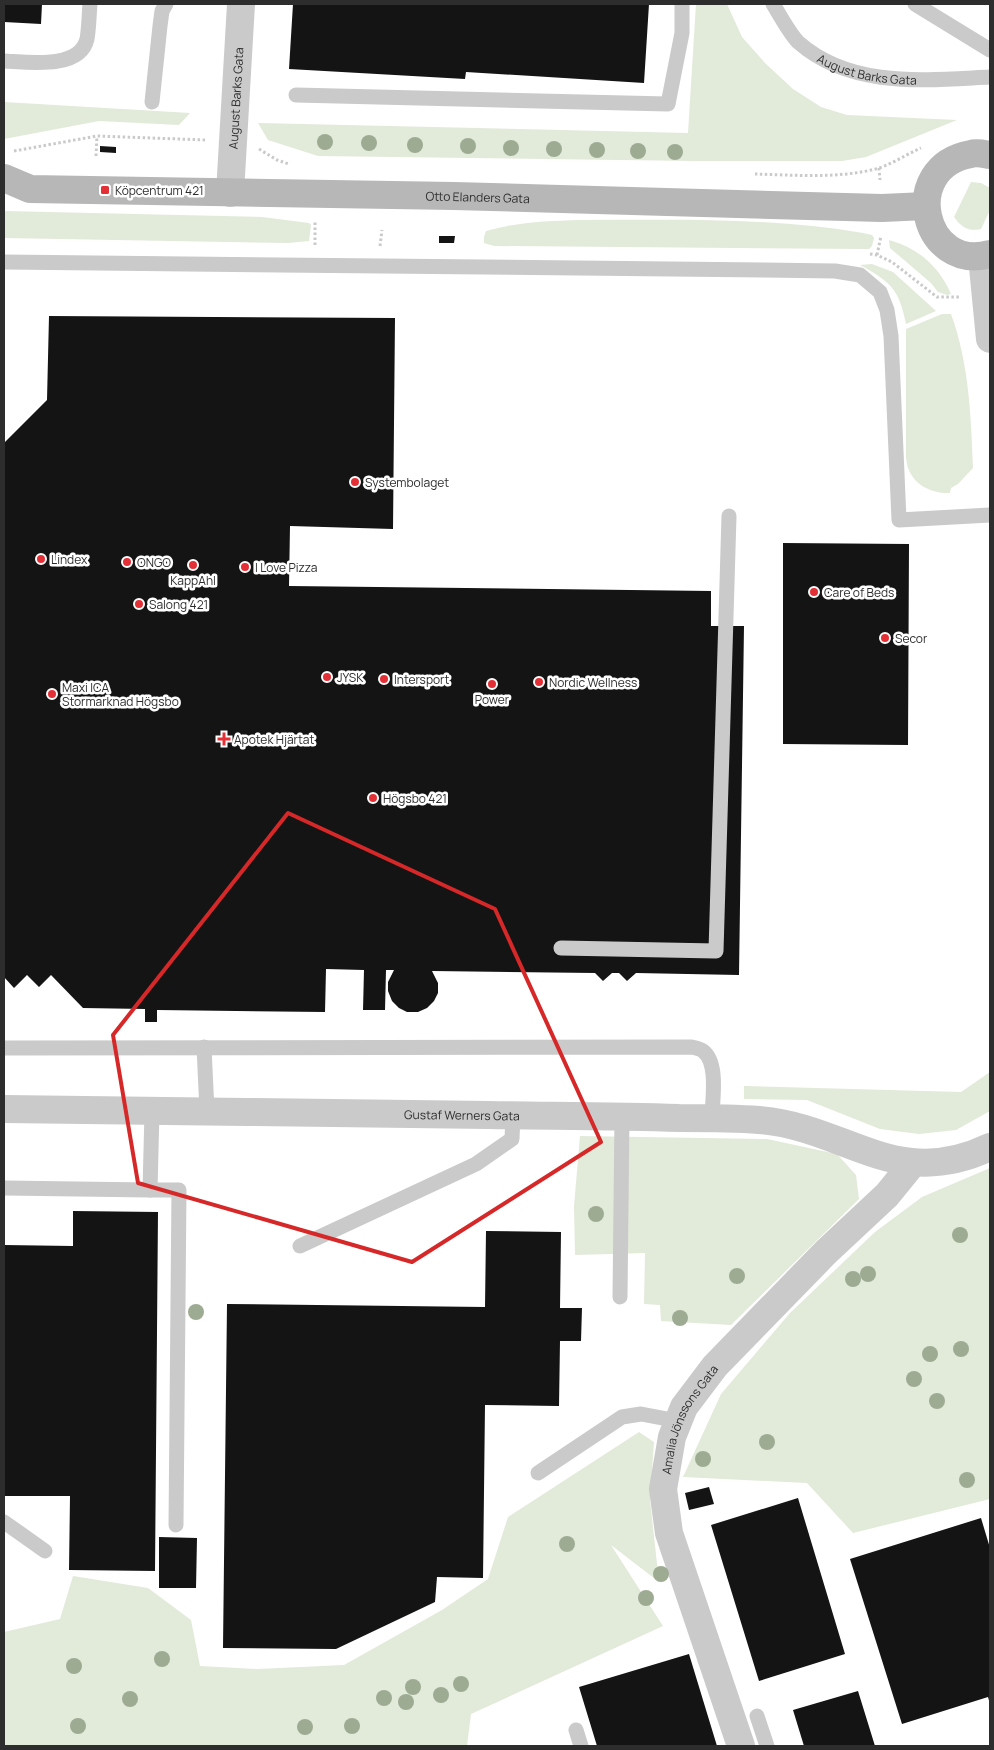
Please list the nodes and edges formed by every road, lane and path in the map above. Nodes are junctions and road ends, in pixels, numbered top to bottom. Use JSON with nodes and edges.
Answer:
{"nodes":[{"id":1,"x":90,"y":4,"type":"edge"},
{"id":2,"x":166,"y":4,"type":"edge"},
{"id":3,"x":241,"y":4,"type":"edge"},
{"id":4,"x":682,"y":4,"type":"edge"},
{"id":5,"x":773,"y":4,"type":"edge"},
{"id":6,"x":915,"y":4,"type":"edge"},
{"id":7,"x":990,"y":50,"type":"edge"},
{"id":8,"x":4,"y":61,"type":"edge"},
{"id":9,"x":990,"y":77,"type":"edge"},
{"id":10,"x":296,"y":95,"type":"dead end"},
{"id":11,"x":152,"y":102,"type":"dead end"},
{"id":12,"x":97,"y":136,"type":"junction"},
{"id":13,"x":232,"y":144,"type":"junction"},
{"id":14,"x":927,"y":146,"type":"dead end"},
{"id":15,"x":13,"y":151,"type":"dead end"},
{"id":16,"x":990,"y":154,"type":"edge"},
{"id":17,"x":96,"y":156,"type":"dead end"},
{"id":18,"x":294,"y":166,"type":"dead end"},
{"id":19,"x":755,"y":174,"type":"dead end"},
{"id":20,"x":4,"y":178,"type":"edge"},
{"id":21,"x":30,"y":189,"type":"junction"},
{"id":22,"x":230,"y":193,"type":"junction"},
{"id":23,"x":4,"y":199,"type":"edge"},
{"id":24,"x":926,"y":206,"type":"junction"},
{"id":25,"x":382,"y":230,"type":"dead end"},
{"id":26,"x":380,"y":249,"type":"dead end"},
{"id":27,"x":986,"y":256,"type":"edge"},
{"id":28,"x":4,"y":262,"type":"edge"},
{"id":29,"x":990,"y":339,"type":"edge"},
{"id":30,"x":990,"y":515,"type":"edge"},
{"id":31,"x":729,"y":516,"type":"dead end"},
{"id":32,"x":561,"y":948,"type":"dead end"},
{"id":33,"x":204,"y":1047,"type":"junction"},
{"id":34,"x":4,"y":1048,"type":"edge"},
{"id":35,"x":4,"y":1109,"type":"edge"},
{"id":36,"x":152,"y":1111,"type":"junction"},
{"id":37,"x":207,"y":1111,"type":"junction"},
{"id":38,"x":513,"y":1115,"type":"junction"},
{"id":39,"x":622,"y":1116,"type":"junction"},
{"id":40,"x":712,"y":1118,"type":"junction"},
{"id":41,"x":990,"y":1147,"type":"edge"},
{"id":42,"x":913,"y":1163,"type":"junction"},
{"id":43,"x":4,"y":1188,"type":"edge"},
{"id":44,"x":150,"y":1190,"type":"junction"},
{"id":45,"x":300,"y":1246,"type":"dead end"},
{"id":46,"x":620,"y":1297,"type":"dead end"},
{"id":47,"x":678,"y":1421,"type":"junction"},
{"id":48,"x":538,"y":1473,"type":"dead end"},
{"id":49,"x":4,"y":1522,"type":"edge"},
{"id":50,"x":176,"y":1525,"type":"dead end"},
{"id":51,"x":45,"y":1551,"type":"dead end"},
{"id":52,"x":757,"y":1716,"type":"dead end"},
{"id":53,"x":576,"y":1730,"type":"dead end"},
{"id":54,"x":581,"y":1746,"type":"edge"},
{"id":55,"x":741,"y":1746,"type":"edge"},
{"id":56,"x":766,"y":1746,"type":"edge"}],
"edges":[{"from":1,"to":8,"type":"lane"},
{"from":2,"to":11,"type":"lane"},
{"from":3,"to":13,"type":"street","name":"August Barks Gata"},
{"from":4,"to":10,"type":"lane"},
{"from":5,"to":9,"type":"lane","name":"August Barks Gata"},
{"from":6,"to":7,"type":"lane"},
{"from":12,"to":13,"type":"path"},
{"from":12,"to":15,"type":"path"},
{"from":12,"to":17,"type":"path"},
{"from":13,"to":18,"type":"path"},
{"from":13,"to":22,"type":"street","name":"August Barks Gata"},
{"from":14,"to":19,"type":"path"},
{"from":16,"to":24,"type":"street"},
{"from":20,"to":21,"type":"street","name":"Otto Elanders Gata"},
{"from":21,"to":22,"type":"street","name":"Otto Elanders Gata"},
{"from":21,"to":23,"type":"street","name":"Otto Elanders Gata"},
{"from":22,"to":24,"type":"street","name":"Otto Elanders Gata"},
{"from":24,"to":27,"type":"street"},
{"from":25,"to":26,"type":"path"},
{"from":27,"to":29,"type":"street"},
{"from":28,"to":30,"type":"lane"},
{"from":31,"to":32,"type":"lane"},
{"from":33,"to":34,"type":"lane"},
{"from":33,"to":37,"type":"lane"},
{"from":33,"to":40,"type":"lane"},
{"from":35,"to":36,"type":"street","name":"Gustaf Werners Gata"},
{"from":36,"to":37,"type":"street","name":"Gustaf Werners Gata"},
{"from":36,"to":44,"type":"lane"},
{"from":37,"to":38,"type":"street","name":"Gustaf Werners Gata"},
{"from":38,"to":39,"type":"street","name":"Gustaf Werners Gata"},
{"from":38,"to":45,"type":"lane"},
{"from":39,"to":40,"type":"street","name":"Gustaf Werners Gata"},
{"from":39,"to":46,"type":"lane"},
{"from":40,"to":42,"type":"street","name":"Gustaf Werners Gata"},
{"from":41,"to":42,"type":"street","name":"Gustaf Werners Gata"},
{"from":42,"to":47,"type":"street","name":"Amalia Jönssons Gata"},
{"from":43,"to":44,"type":"lane"},
{"from":44,"to":50,"type":"lane"},
{"from":47,"to":48,"type":"lane"},
{"from":47,"to":55,"type":"street","name":"Amalia Jönssons Gata"},
{"from":49,"to":51,"type":"lane"},
{"from":52,"to":56,"type":"lane"},
{"from":53,"to":54,"type":"lane"}]}
